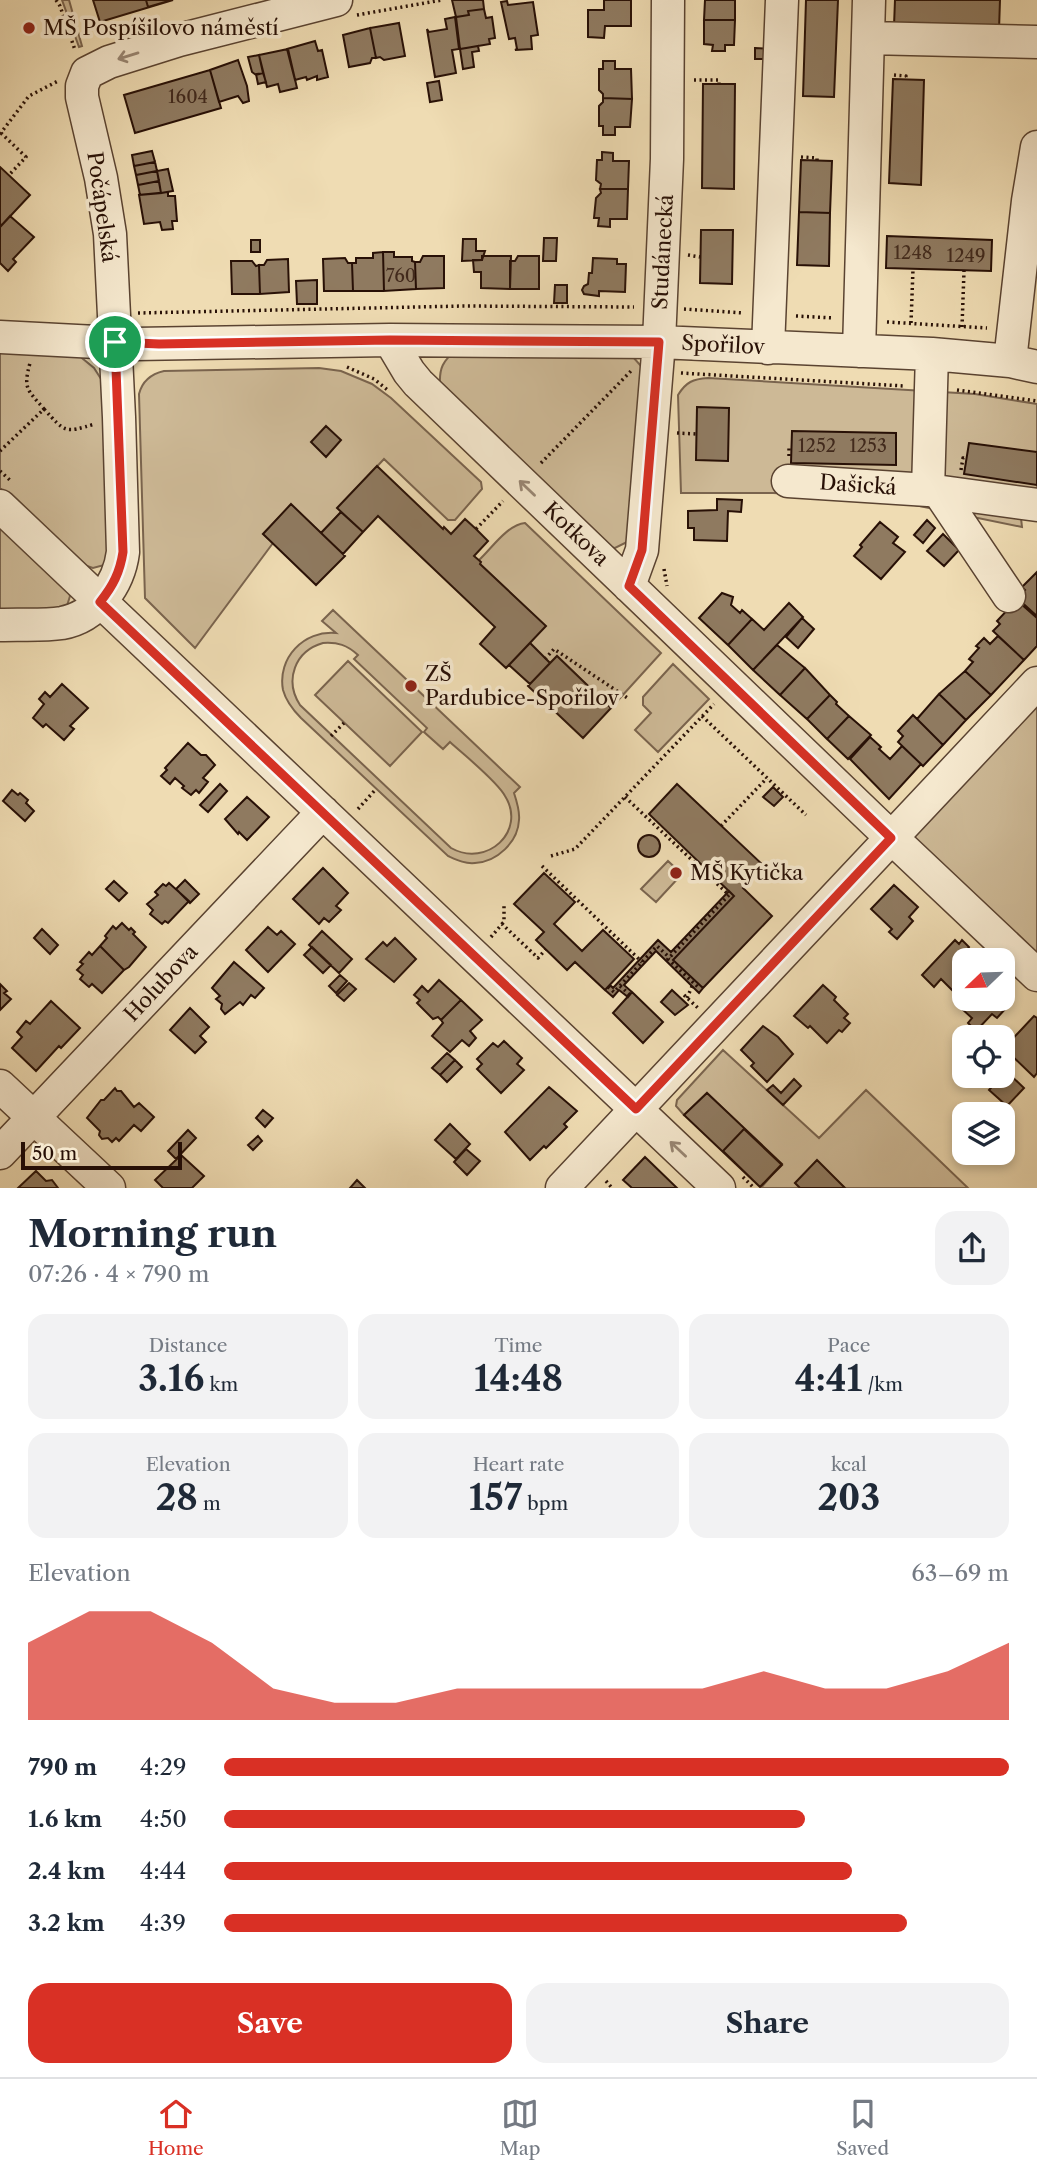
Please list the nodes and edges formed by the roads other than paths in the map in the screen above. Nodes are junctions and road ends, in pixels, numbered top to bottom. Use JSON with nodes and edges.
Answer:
{"nodes":[{"id":1,"x":336,"y":0,"type":"edge"},
{"id":2,"x":668,"y":0,"type":"edge"},
{"id":3,"x":782,"y":0,"type":"edge"},
{"id":4,"x":869,"y":0,"type":"edge"},
{"id":5,"x":868,"y":38,"type":"junction"},
{"id":6,"x":1037,"y":42,"type":"edge"},
{"id":7,"x":1037,"y":147,"type":"edge"},
{"id":8,"x":0,"y":337,"type":"edge"},
{"id":9,"x":390,"y":340,"type":"junction"},
{"id":10,"x":115,"y":342,"type":"junction"},
{"id":11,"x":659,"y":342,"type":"junction"},
{"id":12,"x":768,"y":348,"type":"junction"},
{"id":13,"x":859,"y":351,"type":"junction"},
{"id":14,"x":932,"y":354,"type":"junction"},
{"id":15,"x":1023,"y":364,"type":"edge"},
{"id":16,"x":788,"y":481,"type":"dead end"},
{"id":17,"x":933,"y":491,"type":"junction"},
{"id":18,"x":1037,"y":505,"type":"edge"},
{"id":19,"x":0,"y":506,"type":"edge"},
{"id":20,"x":629,"y":586,"type":"junction"},
{"id":21,"x":1009,"y":596,"type":"dead end"},
{"id":22,"x":100,"y":602,"type":"junction"},
{"id":23,"x":0,"y":625,"type":"edge"},
{"id":24,"x":1037,"y":683,"type":"edge"},
{"id":25,"x":323,"y":812,"type":"junction"},
{"id":26,"x":891,"y":838,"type":"junction"},
{"id":27,"x":1037,"y":975,"type":"edge"},
{"id":28,"x":0,"y":1086,"type":"edge"},
{"id":29,"x":636,"y":1109,"type":"junction"},
{"id":30,"x":34,"y":1117,"type":"junction"},
{"id":31,"x":0,"y":1153,"type":"edge"},
{"id":32,"x":109,"y":1188,"type":"edge"},
{"id":33,"x":562,"y":1188,"type":"edge"},
{"id":34,"x":719,"y":1188,"type":"edge"}],
"edges":[{"from":1,"to":10,"type":"street","name":"Počápelská","one_way":true},
{"from":2,"to":11,"type":"street","name":"Studánecká"},
{"from":3,"to":12,"type":"street"},
{"from":4,"to":5,"type":"street"},
{"from":5,"to":6,"type":"street"},
{"from":5,"to":13,"type":"street"},
{"from":7,"to":15,"type":"street"},
{"from":8,"to":10,"type":"street","name":"Spořilov"},
{"from":9,"to":10,"type":"street","name":"Spořilov"},
{"from":9,"to":11,"type":"street","name":"Spořilov"},
{"from":20,"to":9,"type":"street","name":"Kotkova","one_way":true},
{"from":10,"to":22,"type":"street","name":"Počápelská"},
{"from":11,"to":12,"type":"street","name":"Spořilov"},
{"from":11,"to":20,"type":"street","name":"Studánecká"},
{"from":12,"to":13,"type":"street","name":"Spořilov"},
{"from":13,"to":14,"type":"street","name":"Spořilov"},
{"from":14,"to":15,"type":"street","name":"Spořilov"},
{"from":14,"to":17,"type":"street","name":"Dašická"},
{"from":16,"to":17,"type":"street","name":"Dašická"},
{"from":17,"to":18,"type":"street","name":"Dašická"},
{"from":17,"to":21,"type":"street"},
{"from":19,"to":22,"type":"street"},
{"from":20,"to":26,"type":"street","name":"Kotkova"},
{"from":22,"to":23,"type":"street"},
{"from":22,"to":25,"type":"street"},
{"from":24,"to":26,"type":"street"},
{"from":25,"to":29,"type":"street"},
{"from":25,"to":30,"type":"street","name":"Holubova"},
{"from":26,"to":27,"type":"street","name":"Kotkova"},
{"from":26,"to":29,"type":"street"},
{"from":28,"to":30,"type":"street"},
{"from":29,"to":33,"type":"street"},
{"from":34,"to":29,"type":"street","one_way":true},
{"from":30,"to":31,"type":"street","name":"Holubova"},
{"from":30,"to":32,"type":"street"}]}
